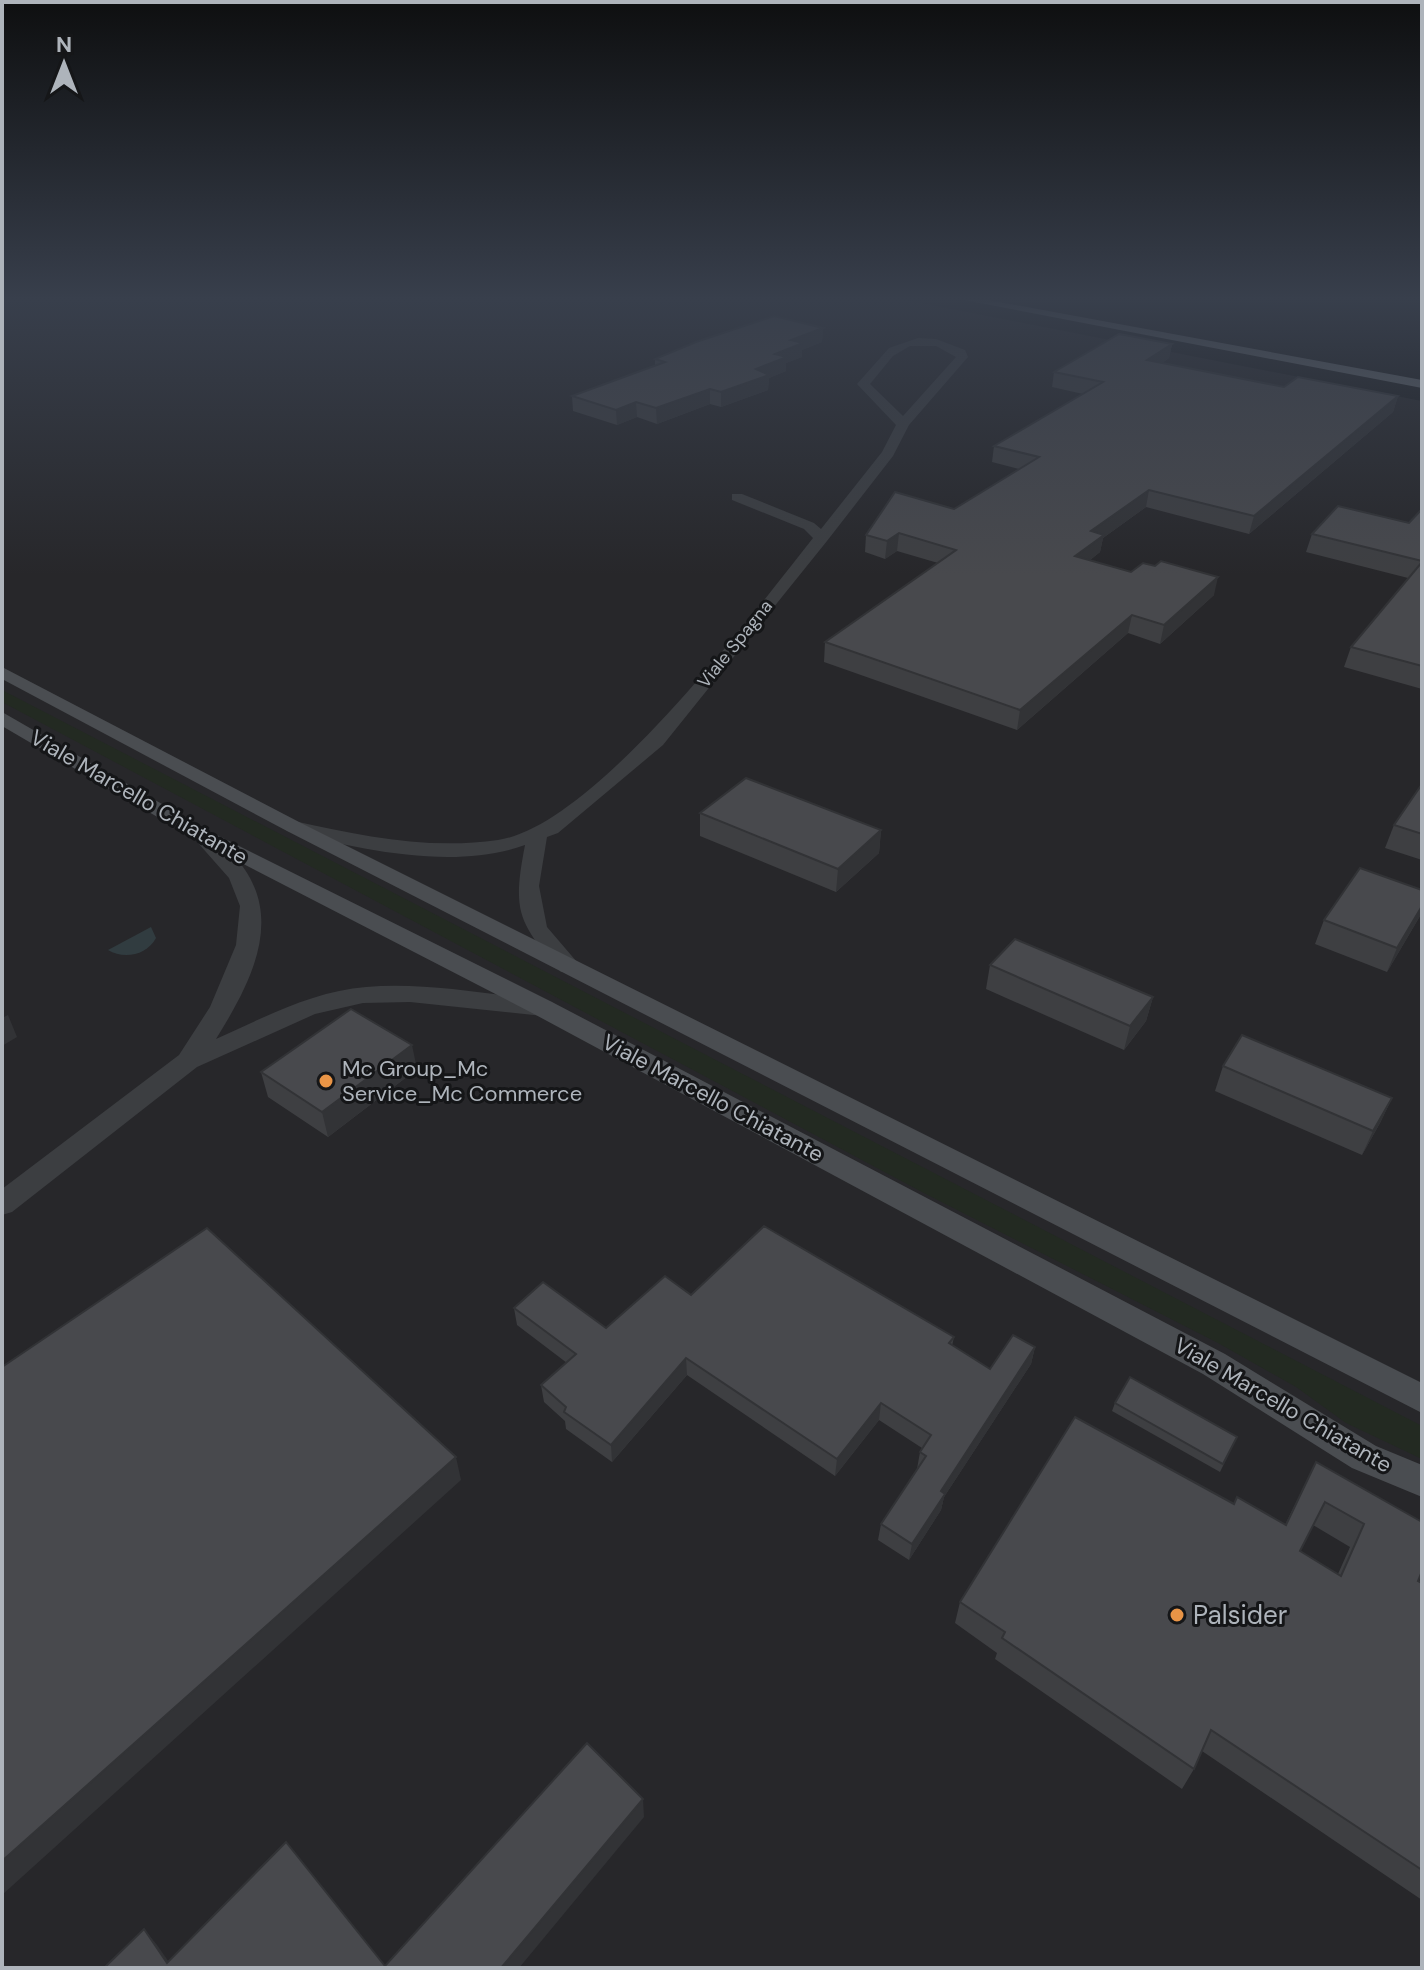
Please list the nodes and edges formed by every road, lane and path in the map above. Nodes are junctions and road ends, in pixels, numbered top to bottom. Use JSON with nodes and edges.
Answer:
{"nodes":[{"id":1,"x":870,"y":391,"type":"edge"},
{"id":2,"x":933,"y":391,"type":"edge"},
{"id":3,"x":903,"y":424,"type":"junction"},
{"id":4,"x":737,"y":497,"type":"dead end"},
{"id":5,"x":822,"y":538,"type":"junction"},
{"id":6,"x":2,"y":672,"type":"edge"},
{"id":7,"x":2,"y":718,"type":"edge"},
{"id":8,"x":294,"y":827,"type":"junction"},
{"id":9,"x":202,"y":835,"type":"junction"},
{"id":10,"x":537,"y":836,"type":"junction"},
{"id":11,"x":569,"y":967,"type":"junction"},
{"id":12,"x":543,"y":1008,"type":"junction"},
{"id":13,"x":188,"y":1061,"type":"junction"},
{"id":14,"x":2,"y":1204,"type":"edge"},
{"id":15,"x":1422,"y":1399,"type":"edge"},
{"id":16,"x":1422,"y":1481,"type":"edge"}],
"edges":[{"from":1,"to":3,"type":"street","name":"Viale Spagna"},
{"from":2,"to":3,"type":"street","name":"Viale Spagna"},
{"from":3,"to":5,"type":"street","name":"Viale Spagna"},
{"from":4,"to":5,"type":"street"},
{"from":5,"to":10,"type":"street","name":"Viale Spagna"},
{"from":6,"to":8,"type":"street","name":"Viale Marcello Chiatante"},
{"from":7,"to":9,"type":"street","name":"Viale Marcello Chiatante"},
{"from":8,"to":10,"type":"street","name":"Viale Spagna"},
{"from":8,"to":11,"type":"street","name":"Viale Marcello Chiatante"},
{"from":9,"to":12,"type":"street","name":"Viale Marcello Chiatante"},
{"from":9,"to":13,"type":"street"},
{"from":10,"to":11,"type":"street"},
{"from":11,"to":15,"type":"street","name":"Viale Marcello Chiatante"},
{"from":12,"to":13,"type":"street"},
{"from":12,"to":16,"type":"street","name":"Viale Marcello Chiatante"},
{"from":13,"to":14,"type":"street"}]}
